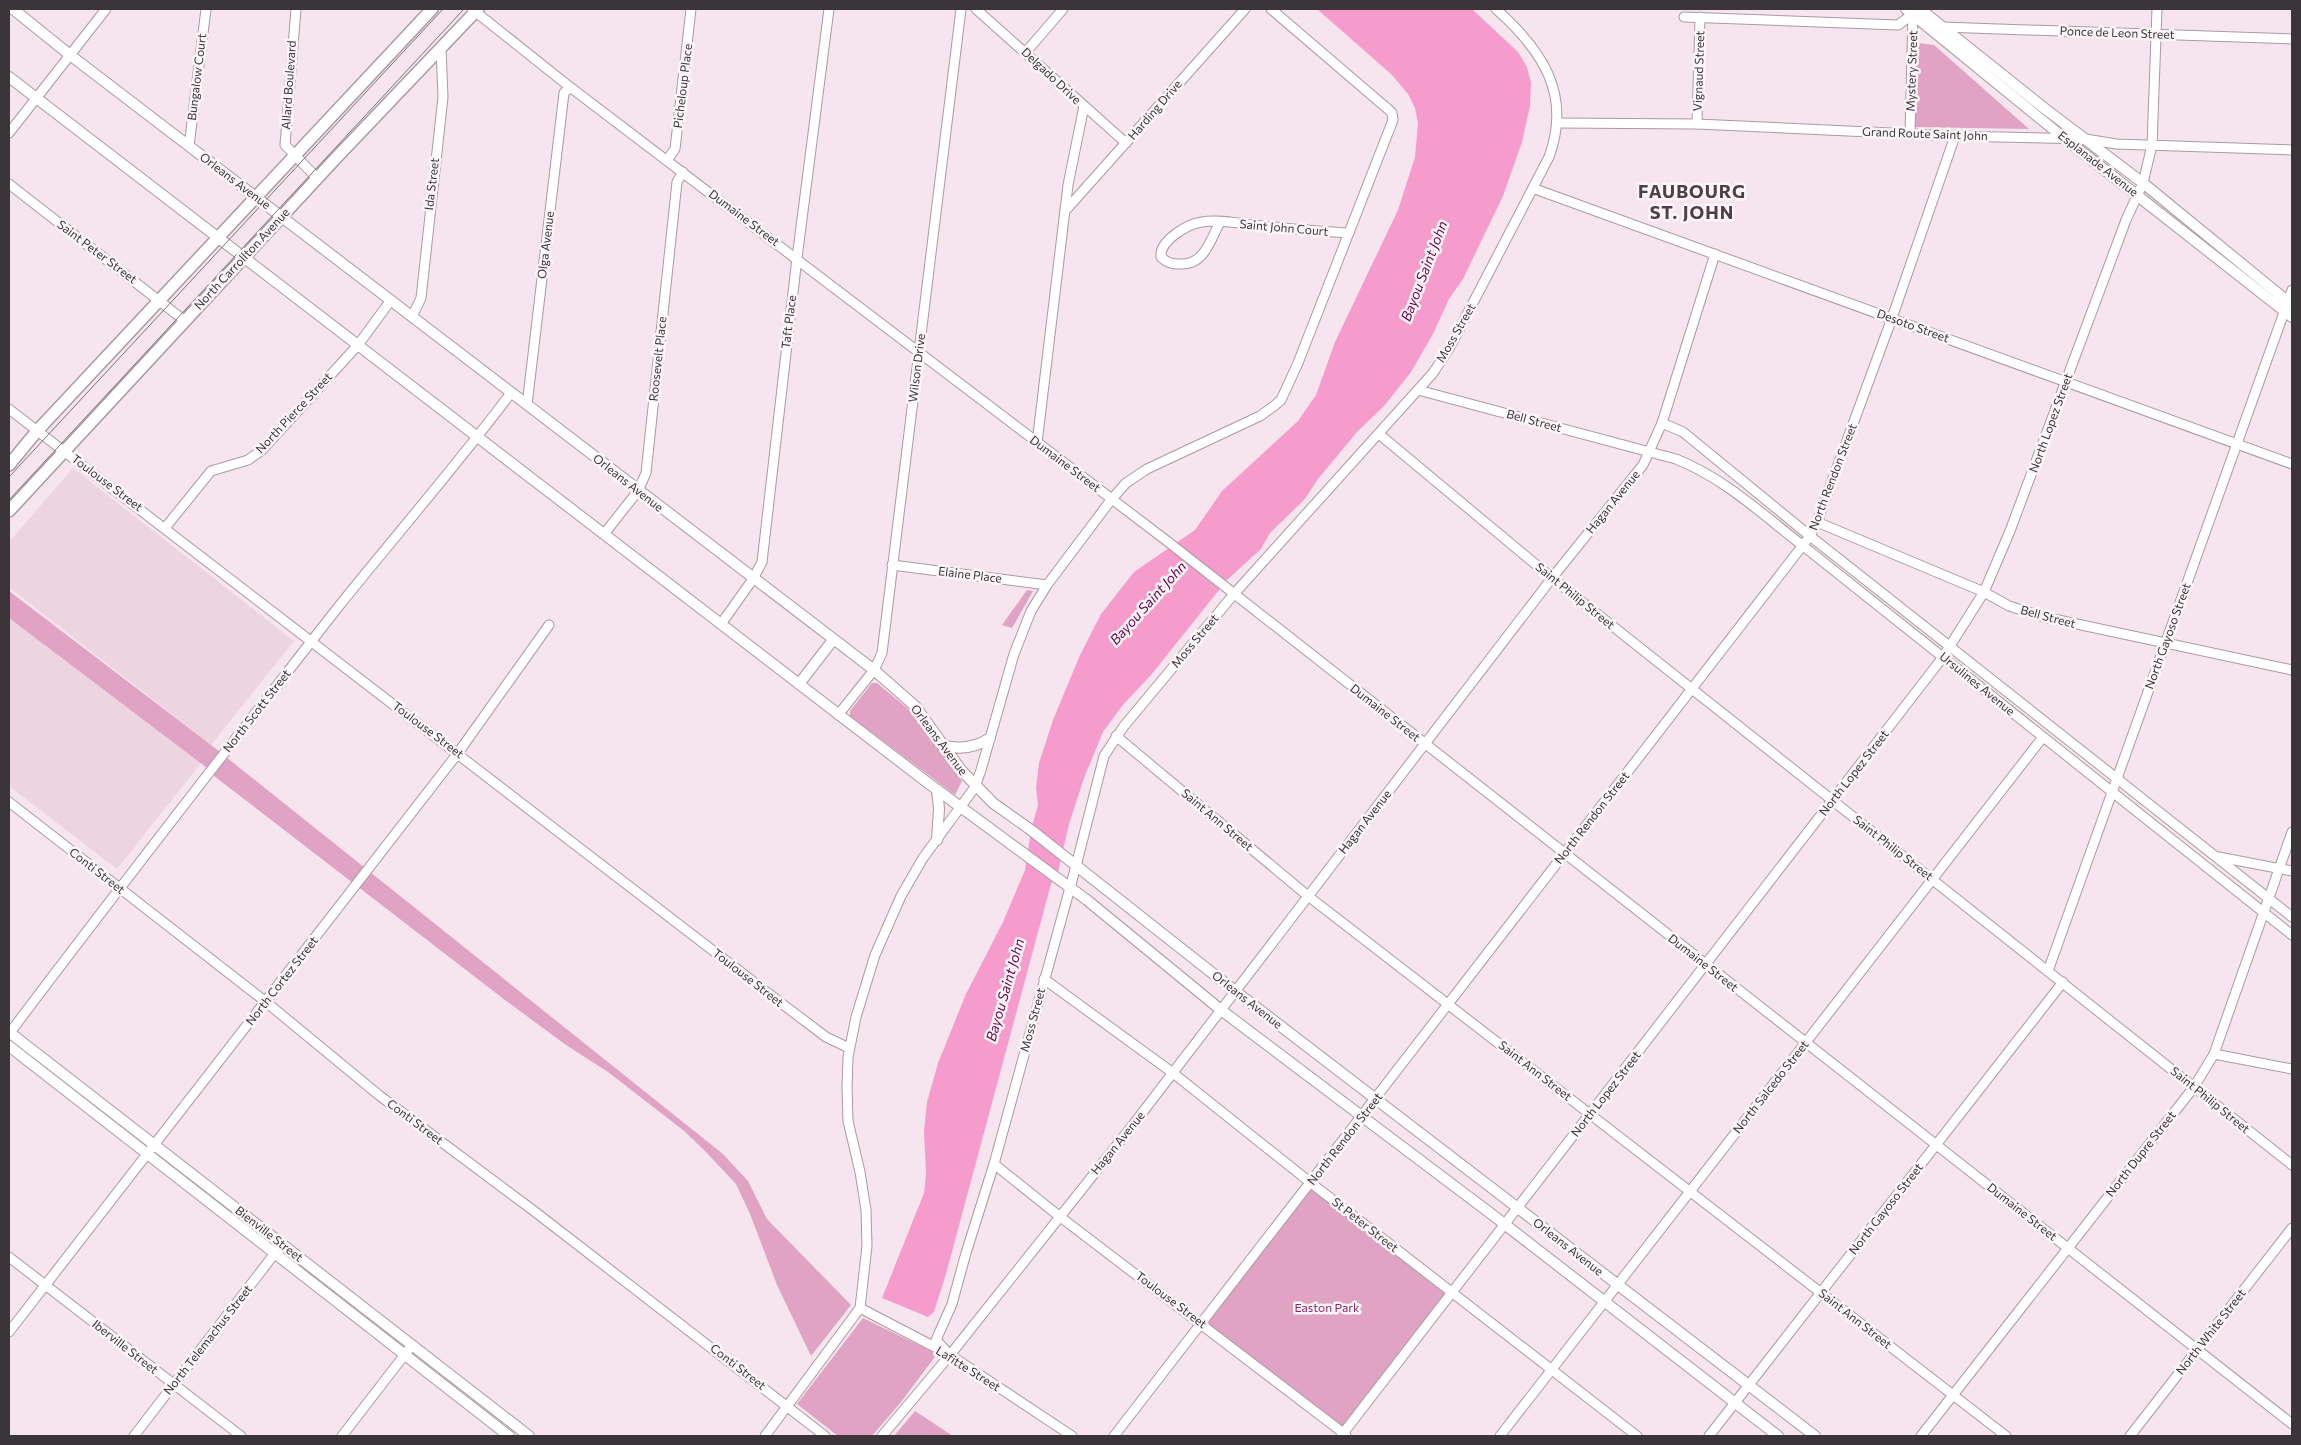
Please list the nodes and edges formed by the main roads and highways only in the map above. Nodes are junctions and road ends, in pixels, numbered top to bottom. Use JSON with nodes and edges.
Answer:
{"nodes":[{"id":1,"x":432,"y":9,"type":"edge"},
{"id":2,"x":475,"y":10,"type":"edge"},
{"id":3,"x":9,"y":465,"type":"edge"},
{"id":4,"x":9,"y":511,"type":"edge"}],
"edges":[{"from":1,"to":3,"type":"main road"},
{"from":2,"to":4,"type":"main road","name":"North Carrollton Avenue"}]}
